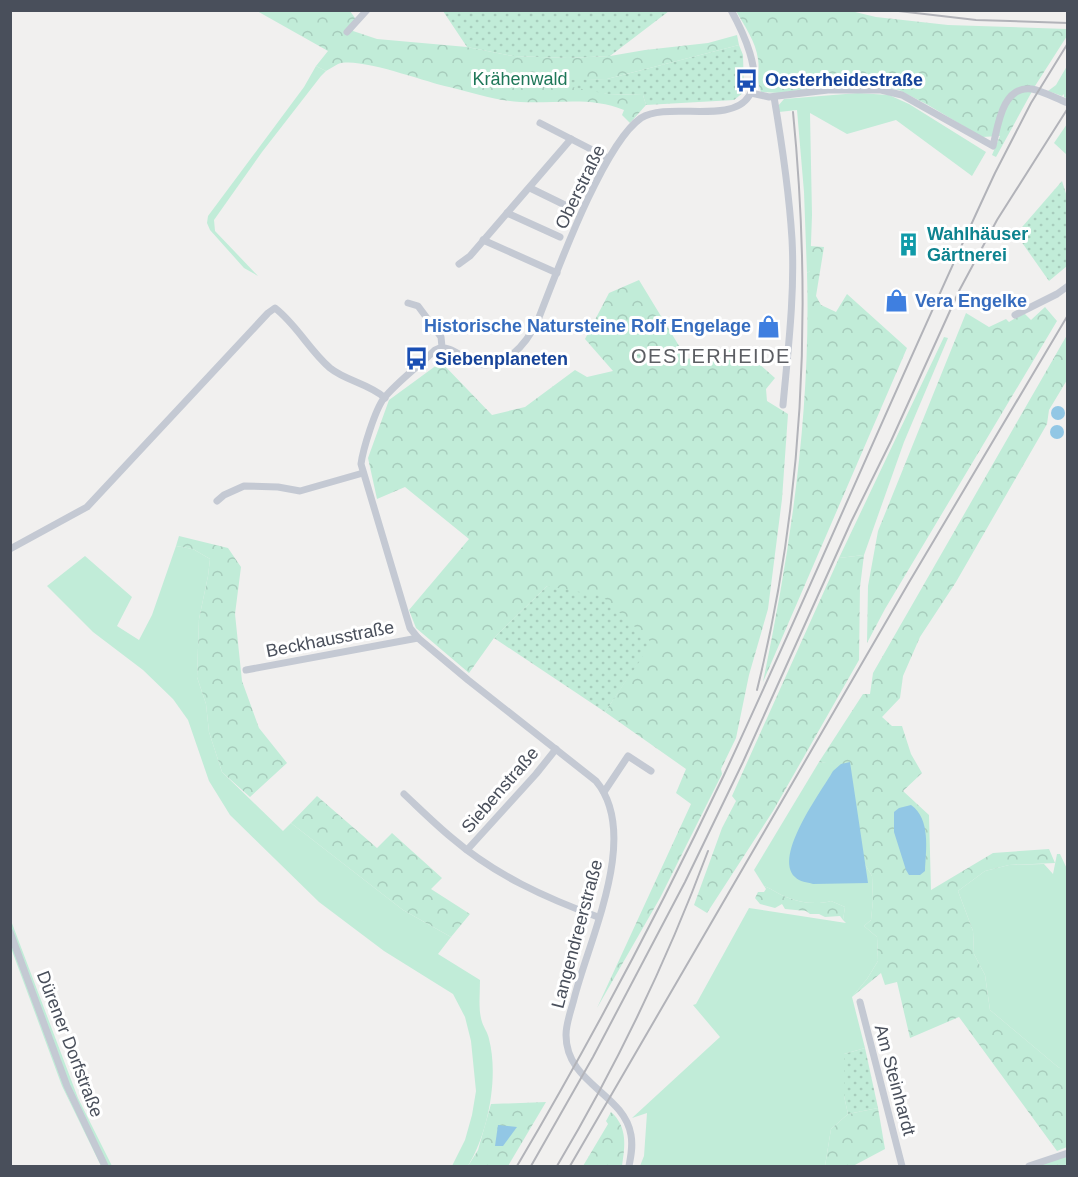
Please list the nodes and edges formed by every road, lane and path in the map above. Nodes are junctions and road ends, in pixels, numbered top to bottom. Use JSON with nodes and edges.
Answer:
{"nodes":[{"id":1,"x":367,"y":10,"type":"edge"},
{"id":2,"x":731,"y":10,"type":"edge"},
{"id":3,"x":347,"y":32,"type":"dead end"},
{"id":4,"x":752,"y":93,"type":"junction"},
{"id":5,"x":774,"y":97,"type":"junction"},
{"id":6,"x":1068,"y":103,"type":"edge"},
{"id":7,"x":540,"y":123,"type":"dead end"},
{"id":8,"x":572,"y":139,"type":"junction"},
{"id":9,"x":608,"y":158,"type":"junction"},
{"id":10,"x":530,"y":188,"type":"junction"},
{"id":11,"x":584,"y":211,"type":"junction"},
{"id":12,"x":507,"y":213,"type":"junction"},
{"id":13,"x":560,"y":237,"type":"dead end"},
{"id":14,"x":483,"y":240,"type":"junction"},
{"id":15,"x":459,"y":264,"type":"dead end"},
{"id":16,"x":557,"y":273,"type":"junction"},
{"id":17,"x":1068,"y":286,"type":"edge"},
{"id":18,"x":408,"y":303,"type":"dead end"},
{"id":19,"x":1015,"y":315,"type":"dead end"},
{"id":20,"x":442,"y":347,"type":"junction"},
{"id":21,"x":385,"y":398,"type":"junction"},
{"id":22,"x":783,"y":405,"type":"dead end"},
{"id":23,"x":363,"y":473,"type":"junction"},
{"id":24,"x":217,"y":501,"type":"dead end"},
{"id":25,"x":10,"y":549,"type":"edge"},
{"id":26,"x":418,"y":638,"type":"junction"},
{"id":27,"x":246,"y":670,"type":"dead end"},
{"id":28,"x":556,"y":749,"type":"junction"},
{"id":29,"x":651,"y":771,"type":"dead end"},
{"id":30,"x":604,"y":792,"type":"junction"},
{"id":31,"x":404,"y":794,"type":"dead end"},
{"id":32,"x":467,"y":850,"type":"junction"},
{"id":33,"x":598,"y":917,"type":"junction"},
{"id":34,"x":10,"y":932,"type":"edge"},
{"id":35,"x":860,"y":1002,"type":"dead end"},
{"id":36,"x":1068,"y":1153,"type":"edge"},
{"id":37,"x":105,"y":1167,"type":"edge"},
{"id":38,"x":628,"y":1167,"type":"edge"},
{"id":39,"x":902,"y":1167,"type":"edge"},
{"id":40,"x":1029,"y":1167,"type":"edge"}],
"edges":[{"from":1,"to":3,"type":"street"},
{"from":2,"to":4,"type":"street"},
{"from":4,"to":5,"type":"street"},
{"from":4,"to":9,"type":"street","name":"Oberstraße"},
{"from":5,"to":6,"type":"street"},
{"from":5,"to":22,"type":"street"},
{"from":7,"to":8,"type":"street"},
{"from":8,"to":9,"type":"street"},
{"from":8,"to":10,"type":"street"},
{"from":9,"to":11,"type":"street","name":"Oberstraße"},
{"from":10,"to":11,"type":"street"},
{"from":10,"to":12,"type":"street"},
{"from":11,"to":16,"type":"street","name":"Oberstraße"},
{"from":12,"to":13,"type":"street"},
{"from":12,"to":14,"type":"street"},
{"from":14,"to":15,"type":"street"},
{"from":14,"to":16,"type":"street"},
{"from":16,"to":20,"type":"street","name":"Oberstraße"},
{"from":17,"to":19,"type":"street"},
{"from":18,"to":20,"type":"street"},
{"from":20,"to":21,"type":"street"},
{"from":21,"to":23,"type":"street"},
{"from":21,"to":25,"type":"street"},
{"from":23,"to":24,"type":"street"},
{"from":23,"to":26,"type":"street"},
{"from":26,"to":27,"type":"street","name":"Beckhausstraße"},
{"from":26,"to":28,"type":"street","name":"Langendreerstraße"},
{"from":28,"to":30,"type":"street","name":"Langendreerstraße"},
{"from":28,"to":32,"type":"street","name":"Siebenstraße"},
{"from":29,"to":30,"type":"street"},
{"from":30,"to":33,"type":"street","name":"Langendreerstraße"},
{"from":31,"to":32,"type":"street"},
{"from":32,"to":33,"type":"street"},
{"from":33,"to":38,"type":"street","name":"Langendreerstraße"},
{"from":34,"to":37,"type":"street","name":"Dürener Dorfstraße"},
{"from":35,"to":39,"type":"street","name":"Am Steinhardt"},
{"from":36,"to":40,"type":"street"}]}
